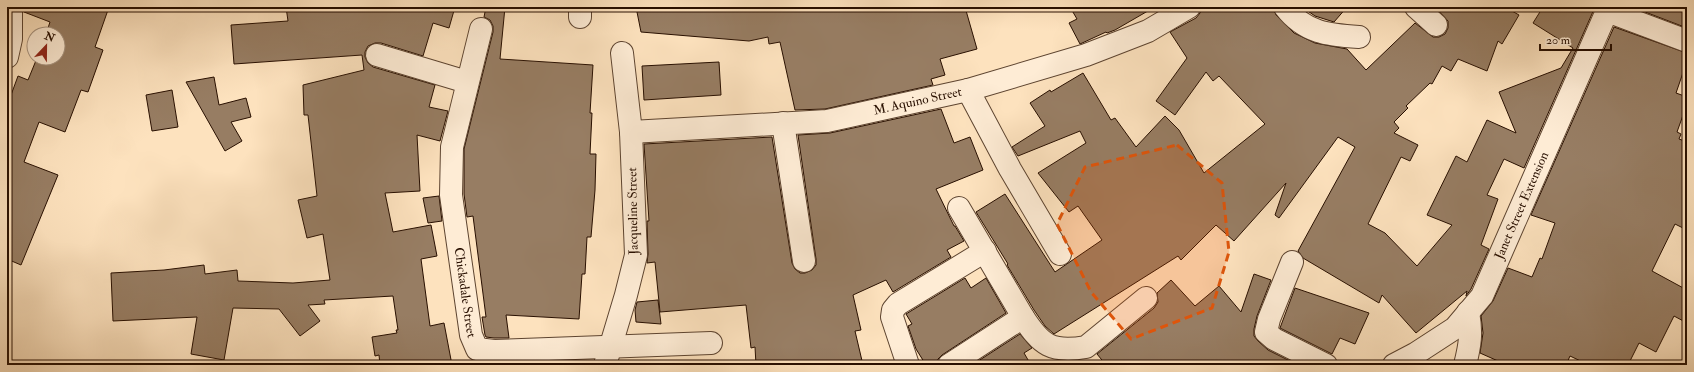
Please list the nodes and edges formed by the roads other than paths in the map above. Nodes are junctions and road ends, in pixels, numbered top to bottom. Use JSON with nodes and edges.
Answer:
{"nodes":[{"id":1,"x":11,"y":7,"type":"edge"},
{"id":2,"x":1190,"y":7,"type":"edge"},
{"id":3,"x":1285,"y":7,"type":"edge"},
{"id":4,"x":1416,"y":7,"type":"edge"},
{"id":5,"x":1436,"y":24,"type":"dead end"},
{"id":6,"x":481,"y":29,"type":"dead end"},
{"id":7,"x":1359,"y":37,"type":"dead end"},
{"id":8,"x":1687,"y":42,"type":"edge"},
{"id":9,"x":622,"y":53,"type":"dead end"},
{"id":10,"x":377,"y":55,"type":"dead end"},
{"id":11,"x":7,"y":57,"type":"edge"},
{"id":12,"x":467,"y":82,"type":"junction"},
{"id":13,"x":968,"y":90,"type":"junction"},
{"id":14,"x":783,"y":123,"type":"junction"},
{"id":15,"x":631,"y":132,"type":"junction"},
{"id":16,"x":959,"y":208,"type":"dead end"},
{"id":17,"x":985,"y":251,"type":"junction"},
{"id":18,"x":1060,"y":254,"type":"dead end"},
{"id":19,"x":804,"y":261,"type":"dead end"},
{"id":20,"x":1292,"y":262,"type":"dead end"},
{"id":21,"x":1146,"y":298,"type":"dead end"},
{"id":22,"x":1468,"y":312,"type":"junction"},
{"id":23,"x":1023,"y":317,"type":"junction"},
{"id":24,"x":711,"y":343,"type":"dead end"},
{"id":25,"x":607,"y":356,"type":"edge"},
{"id":26,"x":908,"y":365,"type":"edge"},
{"id":27,"x":949,"y":365,"type":"edge"},
{"id":28,"x":1326,"y":365,"type":"edge"},
{"id":29,"x":1394,"y":365,"type":"edge"},
{"id":30,"x":1465,"y":365,"type":"edge"}],
"edges":[{"from":1,"to":11,"type":"street"},
{"from":2,"to":13,"type":"street","name":"M. Aquino Street"},
{"from":3,"to":7,"type":"street"},
{"from":4,"to":5,"type":"street"},
{"from":6,"to":12,"type":"street","name":"Chickadale Street"},
{"from":8,"to":22,"type":"street","name":"Janet Street Extension"},
{"from":9,"to":15,"type":"street","name":"Jacqueline Street"},
{"from":10,"to":12,"type":"street"},
{"from":12,"to":25,"type":"street","name":"Chickadale Street"},
{"from":13,"to":14,"type":"street","name":"M. Aquino Street"},
{"from":13,"to":18,"type":"street"},
{"from":14,"to":15,"type":"street","name":"M. Aquino Street"},
{"from":14,"to":19,"type":"street"},
{"from":15,"to":25,"type":"street","name":"Jacqueline Street"},
{"from":16,"to":17,"type":"street"},
{"from":17,"to":23,"type":"street"},
{"from":17,"to":26,"type":"street"},
{"from":20,"to":28,"type":"street"},
{"from":21,"to":23,"type":"street"},
{"from":22,"to":29,"type":"street","name":"Janet Street Extension"},
{"from":22,"to":30,"type":"street"},
{"from":23,"to":27,"type":"street"},
{"from":24,"to":25,"type":"street","name":"Chickadale Street"}]}
